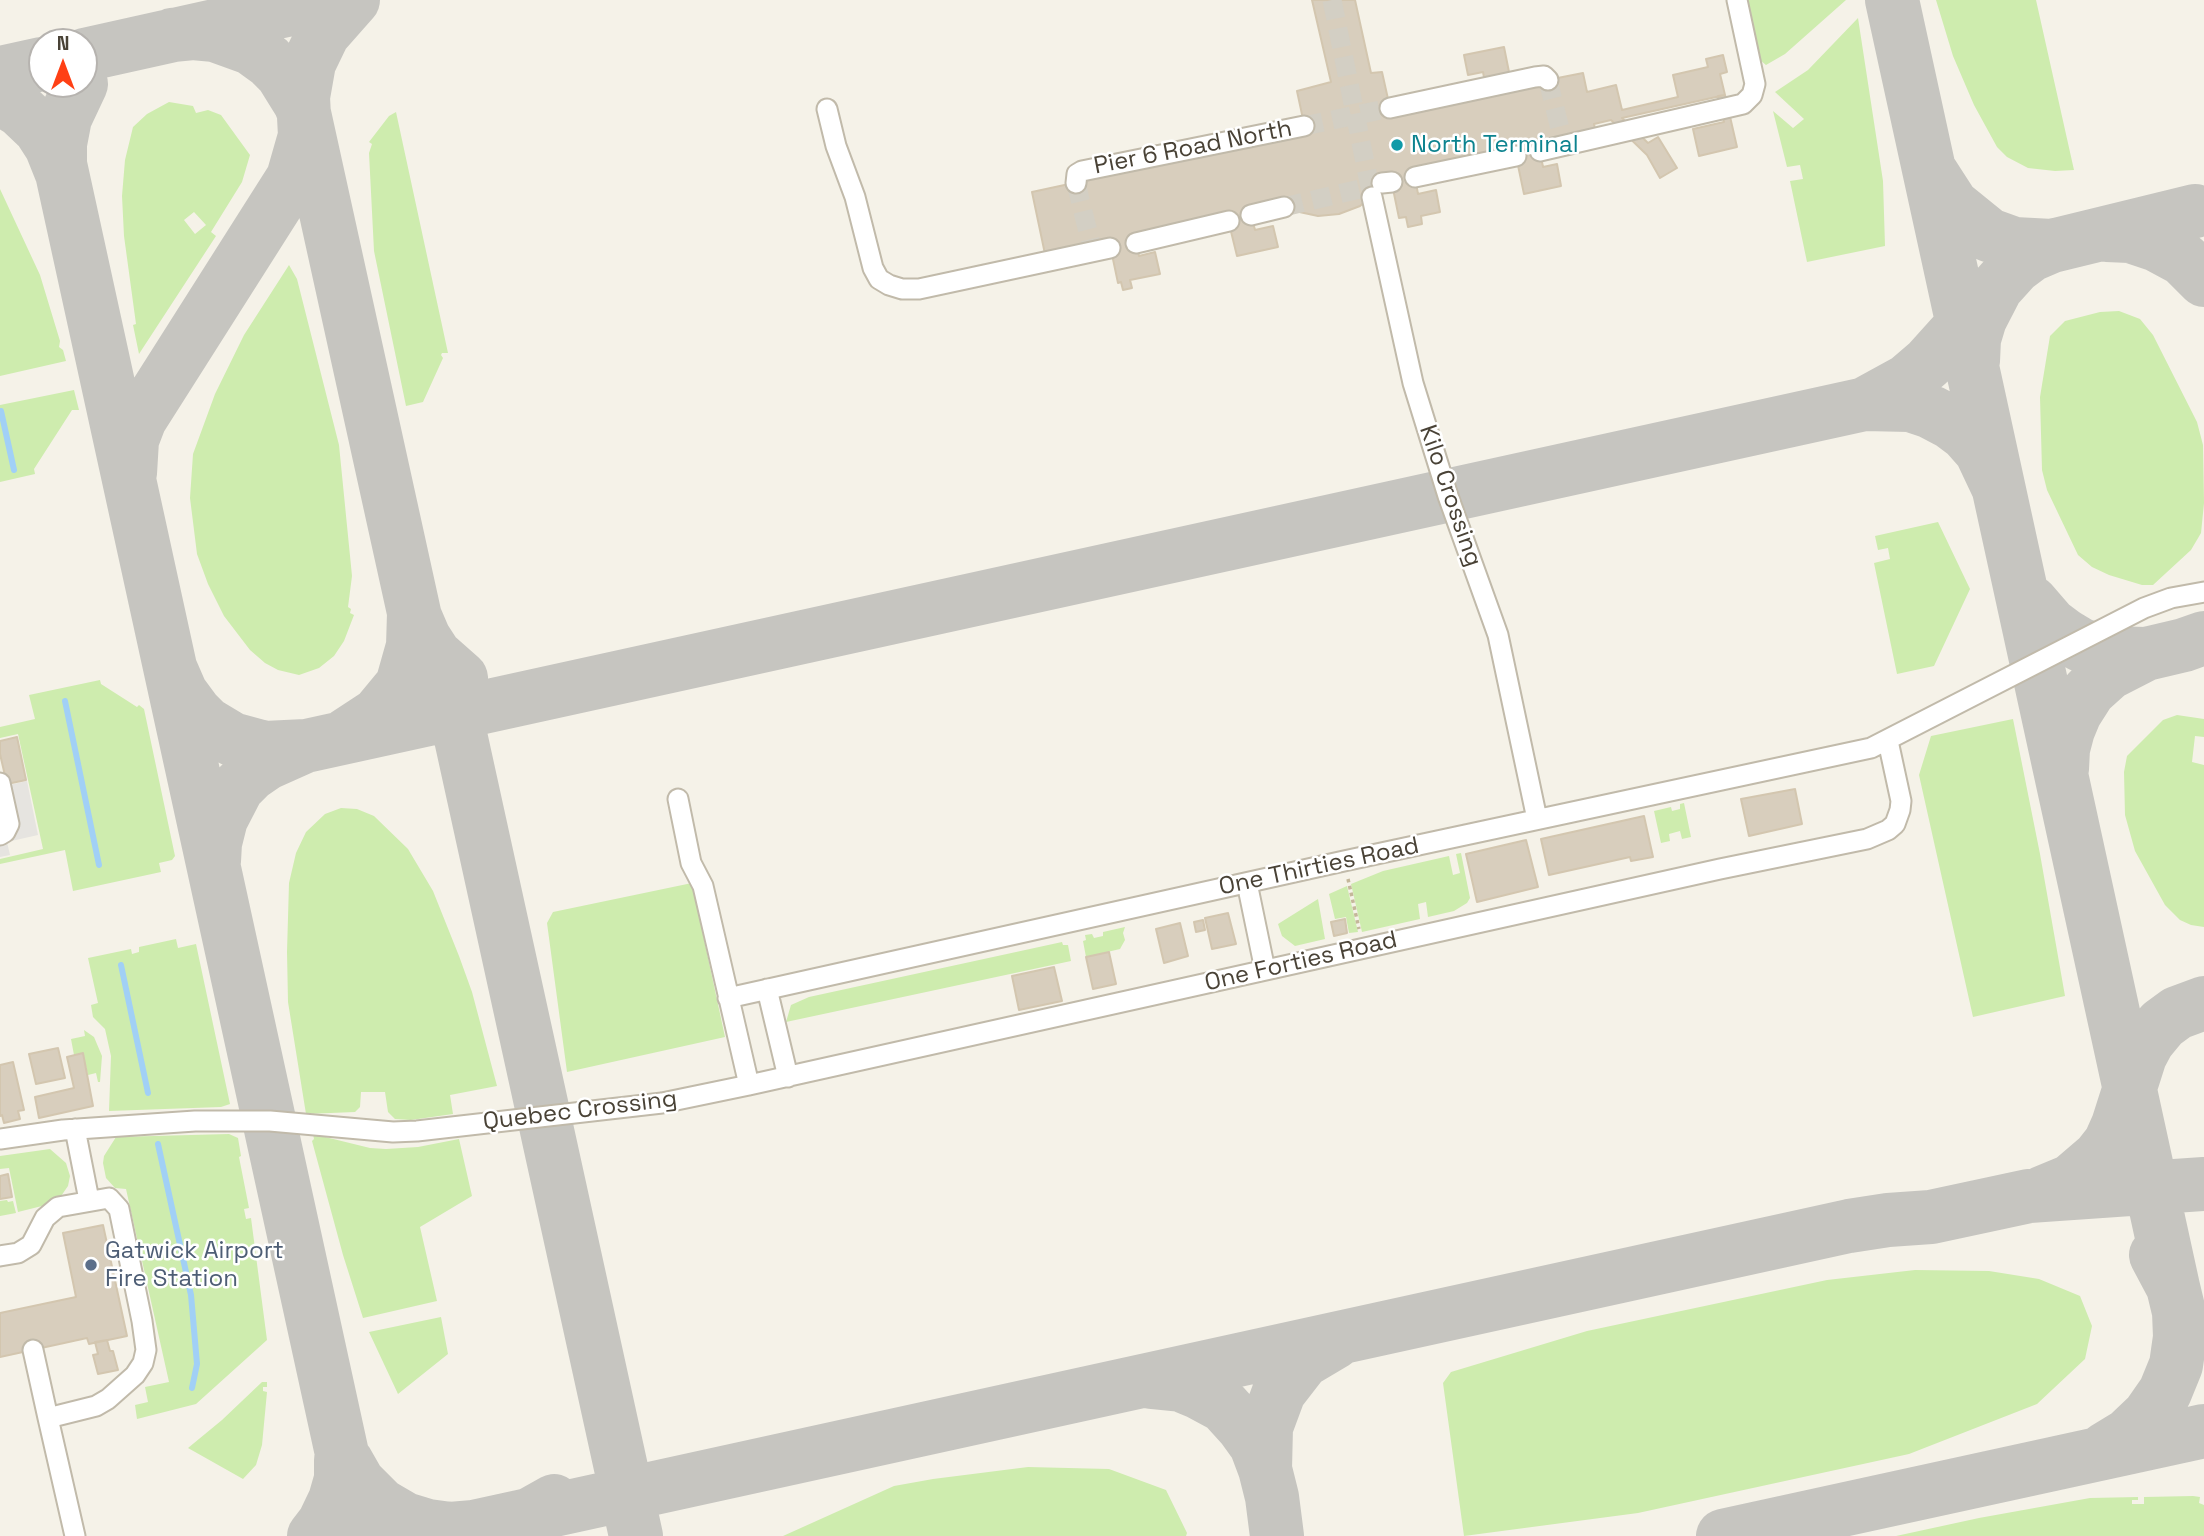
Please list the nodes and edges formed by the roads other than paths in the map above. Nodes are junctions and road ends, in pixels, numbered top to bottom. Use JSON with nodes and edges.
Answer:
{"nodes":[{"id":1,"x":1737,"y":0,"type":"edge"},
{"id":2,"x":1548,"y":80,"type":"dead end"},
{"id":3,"x":1390,"y":108,"type":"tunnel mouth"},
{"id":4,"x":827,"y":109,"type":"dead end"},
{"id":5,"x":1304,"y":126,"type":"tunnel mouth"},
{"id":6,"x":1540,"y":151,"type":"dead end"},
{"id":7,"x":1516,"y":156,"type":"dead end"},
{"id":8,"x":1079,"y":177,"type":"dead end"},
{"id":9,"x":1415,"y":177,"type":"dead end"},
{"id":10,"x":1382,"y":187,"type":"tunnel mouth"},
{"id":11,"x":1284,"y":207,"type":"tunnel mouth"},
{"id":12,"x":1251,"y":215,"type":"dead end"},
{"id":13,"x":1229,"y":221,"type":"dead end"},
{"id":14,"x":1136,"y":243,"type":"dead end"},
{"id":15,"x":1096,"y":250,"type":"dead end"},
{"id":16,"x":2204,"y":592,"type":"edge"},
{"id":17,"x":1888,"y":741,"type":"junction"},
{"id":18,"x":0,"y":783,"type":"edge"},
{"id":19,"x":678,"y":799,"type":"dead end"},
{"id":20,"x":1537,"y":819,"type":"junction"},
{"id":21,"x":0,"y":835,"type":"edge"},
{"id":22,"x":1247,"y":883,"type":"junction"},
{"id":23,"x":1265,"y":970,"type":"junction"},
{"id":24,"x":767,"y":989,"type":"junction"},
{"id":25,"x":728,"y":998,"type":"junction"},
{"id":26,"x":788,"y":1077,"type":"junction"},
{"id":27,"x":750,"y":1085,"type":"junction"},
{"id":28,"x":705,"y":1094,"type":"joint"},
{"id":29,"x":75,"y":1129,"type":"junction"},
{"id":30,"x":0,"y":1139,"type":"edge"},
{"id":31,"x":89,"y":1200,"type":"junction"},
{"id":32,"x":0,"y":1256,"type":"edge"},
{"id":33,"x":33,"y":1350,"type":"dead end"},
{"id":34,"x":48,"y":1418,"type":"junction"},
{"id":35,"x":75,"y":1536,"type":"edge"}],
"edges":[{"from":1,"to":6,"type":"lane"},
{"from":2,"to":3,"type":"lane"},
{"from":4,"to":15,"type":"lane"},
{"from":5,"to":8,"type":"lane","name":"Pier 6 Road North"},
{"from":7,"to":9,"type":"lane"},
{"from":10,"to":20,"type":"lane","name":"Kilo Crossing"},
{"from":11,"to":12,"type":"lane"},
{"from":13,"to":14,"type":"lane"},
{"from":16,"to":17,"type":"lane","name":"One Thirties Road"},
{"from":17,"to":20,"type":"lane","name":"One Thirties Road"},
{"from":17,"to":23,"type":"lane","name":"One Forties Road"},
{"from":18,"to":21,"type":"lane"},
{"from":19,"to":25,"type":"lane"},
{"from":20,"to":22,"type":"lane","name":"One Thirties Road"},
{"from":22,"to":23,"type":"lane"},
{"from":22,"to":24,"type":"lane","name":"One Thirties Road"},
{"from":23,"to":26,"type":"lane","name":"One Forties Road"},
{"from":24,"to":25,"type":"lane","name":"One Thirties Road"},
{"from":24,"to":26,"type":"lane"},
{"from":25,"to":27,"type":"lane"},
{"from":26,"to":27,"type":"lane","name":"One Forties Road"},
{"from":27,"to":28,"type":"lane","name":"One Forties Road"},
{"from":28,"to":29,"type":"lane","name":"Quebec Crossing"},
{"from":29,"to":30,"type":"lane","name":"Quebec Crossing"},
{"from":29,"to":31,"type":"lane"},
{"from":31,"to":32,"type":"lane"},
{"from":31,"to":34,"type":"lane"},
{"from":33,"to":34,"type":"lane"},
{"from":34,"to":35,"type":"lane"}]}
